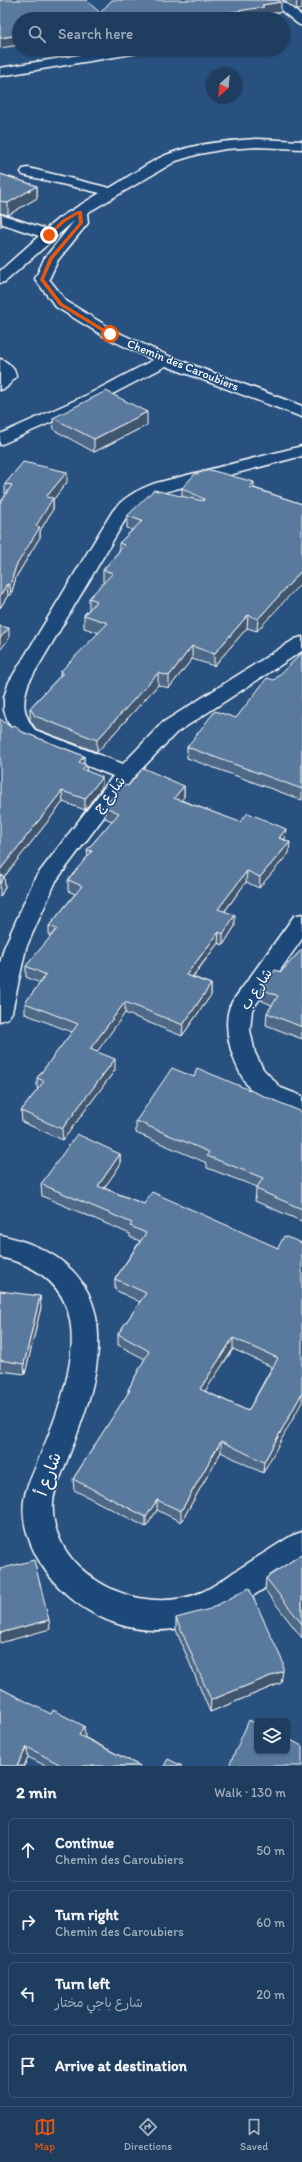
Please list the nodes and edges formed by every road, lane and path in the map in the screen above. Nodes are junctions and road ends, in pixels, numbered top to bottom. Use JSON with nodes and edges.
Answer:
{"nodes":[{"id":1,"x":274,"y":0,"type":"edge"},
{"id":2,"x":289,"y":12,"type":"edge"},
{"id":3,"x":290,"y":13,"type":"edge"},
{"id":4,"x":302,"y":23,"type":"edge"},
{"id":5,"x":290,"y":26,"type":"edge"},
{"id":6,"x":87,"y":56,"type":"edge"},
{"id":7,"x":95,"y":56,"type":"edge"},
{"id":8,"x":0,"y":66,"type":"edge"},
{"id":9,"x":0,"y":72,"type":"edge"},
{"id":10,"x":302,"y":145,"type":"edge"},
{"id":11,"x":28,"y":172,"type":"dead end"},
{"id":12,"x":112,"y":192,"type":"junction"},
{"id":13,"x":80,"y":211,"type":"junction"},
{"id":14,"x":0,"y":218,"type":"edge"},
{"id":15,"x":49,"y":235,"type":"junction"},
{"id":16,"x":0,"y":279,"type":"edge"},
{"id":17,"x":165,"y":360,"type":"junction"},
{"id":18,"x":0,"y":364,"type":"edge"},
{"id":19,"x":0,"y":385,"type":"edge"},
{"id":20,"x":302,"y":412,"type":"edge"},
{"id":21,"x":0,"y":440,"type":"edge"},
{"id":22,"x":302,"y":451,"type":"edge"},
{"id":23,"x":302,"y":643,"type":"edge"},
{"id":24,"x":126,"y":773,"type":"junction"},
{"id":25,"x":302,"y":922,"type":"edge"},
{"id":26,"x":0,"y":1012,"type":"edge"},
{"id":27,"x":302,"y":1106,"type":"edge"},
{"id":28,"x":0,"y":1246,"type":"edge"},
{"id":29,"x":302,"y":1546,"type":"edge"}],
"edges":[{"from":1,"to":2,"type":"street"},
{"from":3,"to":4,"type":"street"},
{"from":4,"to":5,"type":"street"},
{"from":6,"to":8,"type":"street"},
{"from":7,"to":9,"type":"street"},
{"from":10,"to":12,"type":"street"},
{"from":11,"to":12,"type":"street"},
{"from":12,"to":13,"type":"street"},
{"from":13,"to":15,"type":"street"},
{"from":13,"to":17,"type":"street","name":"Chemin des Caroubiers"},
{"from":14,"to":15,"type":"street"},
{"from":15,"to":16,"type":"street"},
{"from":17,"to":20,"type":"street","name":"Chemin des Caroubiers"},
{"from":17,"to":21,"type":"street"},
{"from":18,"to":19,"type":"street"},
{"from":22,"to":24,"type":"street"},
{"from":23,"to":24,"type":"street","name":"شارع ج"},
{"from":24,"to":26,"type":"street","name":"شارع ج"},
{"from":25,"to":27,"type":"street","name":"شارع ب"},
{"from":28,"to":29,"type":"street","name":"شارع أ"}]}
